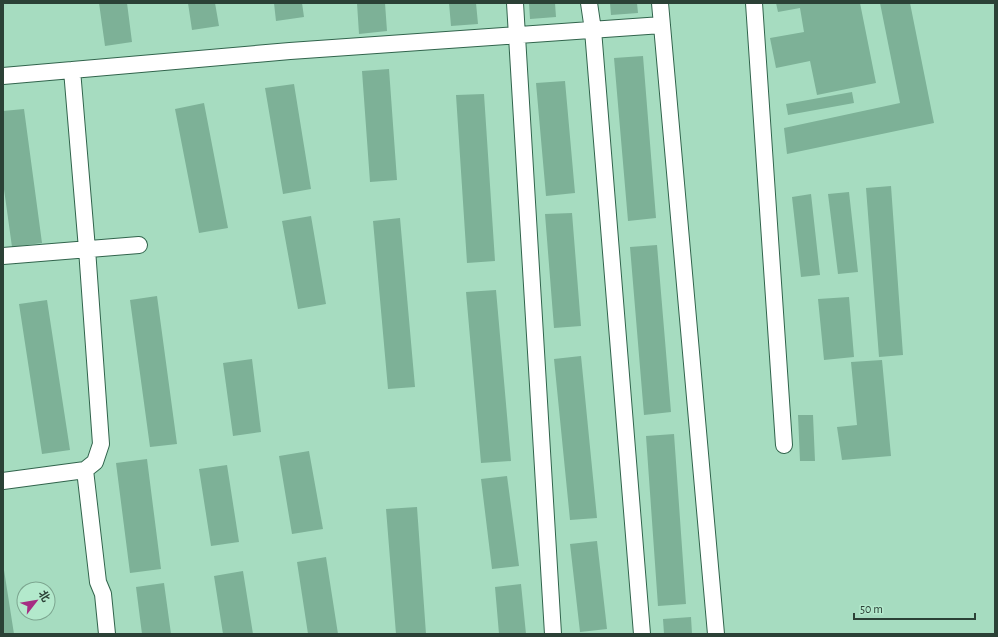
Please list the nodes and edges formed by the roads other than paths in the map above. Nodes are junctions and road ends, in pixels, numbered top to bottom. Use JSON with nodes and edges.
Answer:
{"nodes":[{"id":1,"x":515,"y":3,"type":"edge"},
{"id":2,"x":589,"y":3,"type":"edge"},
{"id":3,"x":660,"y":3,"type":"edge"},
{"id":4,"x":754,"y":3,"type":"edge"},
{"id":5,"x":662,"y":25,"type":"junction"},
{"id":6,"x":593,"y":30,"type":"junction"},
{"id":7,"x":517,"y":35,"type":"junction"},
{"id":8,"x":72,"y":70,"type":"junction"},
{"id":9,"x":3,"y":76,"type":"edge"},
{"id":10,"x":139,"y":245,"type":"dead end"},
{"id":11,"x":87,"y":249,"type":"junction"},
{"id":12,"x":3,"y":256,"type":"edge"},
{"id":13,"x":784,"y":445,"type":"dead end"},
{"id":14,"x":85,"y":470,"type":"junction"},
{"id":15,"x":3,"y":481,"type":"edge"},
{"id":16,"x":107,"y":634,"type":"edge"},
{"id":17,"x":553,"y":634,"type":"edge"},
{"id":18,"x":642,"y":634,"type":"edge"},
{"id":19,"x":716,"y":634,"type":"edge"}],
"edges":[{"from":1,"to":7,"type":"street"},
{"from":2,"to":6,"type":"street"},
{"from":3,"to":5,"type":"street"},
{"from":4,"to":13,"type":"street"},
{"from":5,"to":6,"type":"street"},
{"from":5,"to":19,"type":"street"},
{"from":6,"to":7,"type":"street"},
{"from":6,"to":18,"type":"street"},
{"from":7,"to":8,"type":"street"},
{"from":7,"to":17,"type":"street"},
{"from":8,"to":9,"type":"street"},
{"from":8,"to":11,"type":"street"},
{"from":10,"to":11,"type":"street"},
{"from":11,"to":12,"type":"street"},
{"from":11,"to":14,"type":"street"},
{"from":14,"to":15,"type":"street"},
{"from":14,"to":16,"type":"street"}]}
